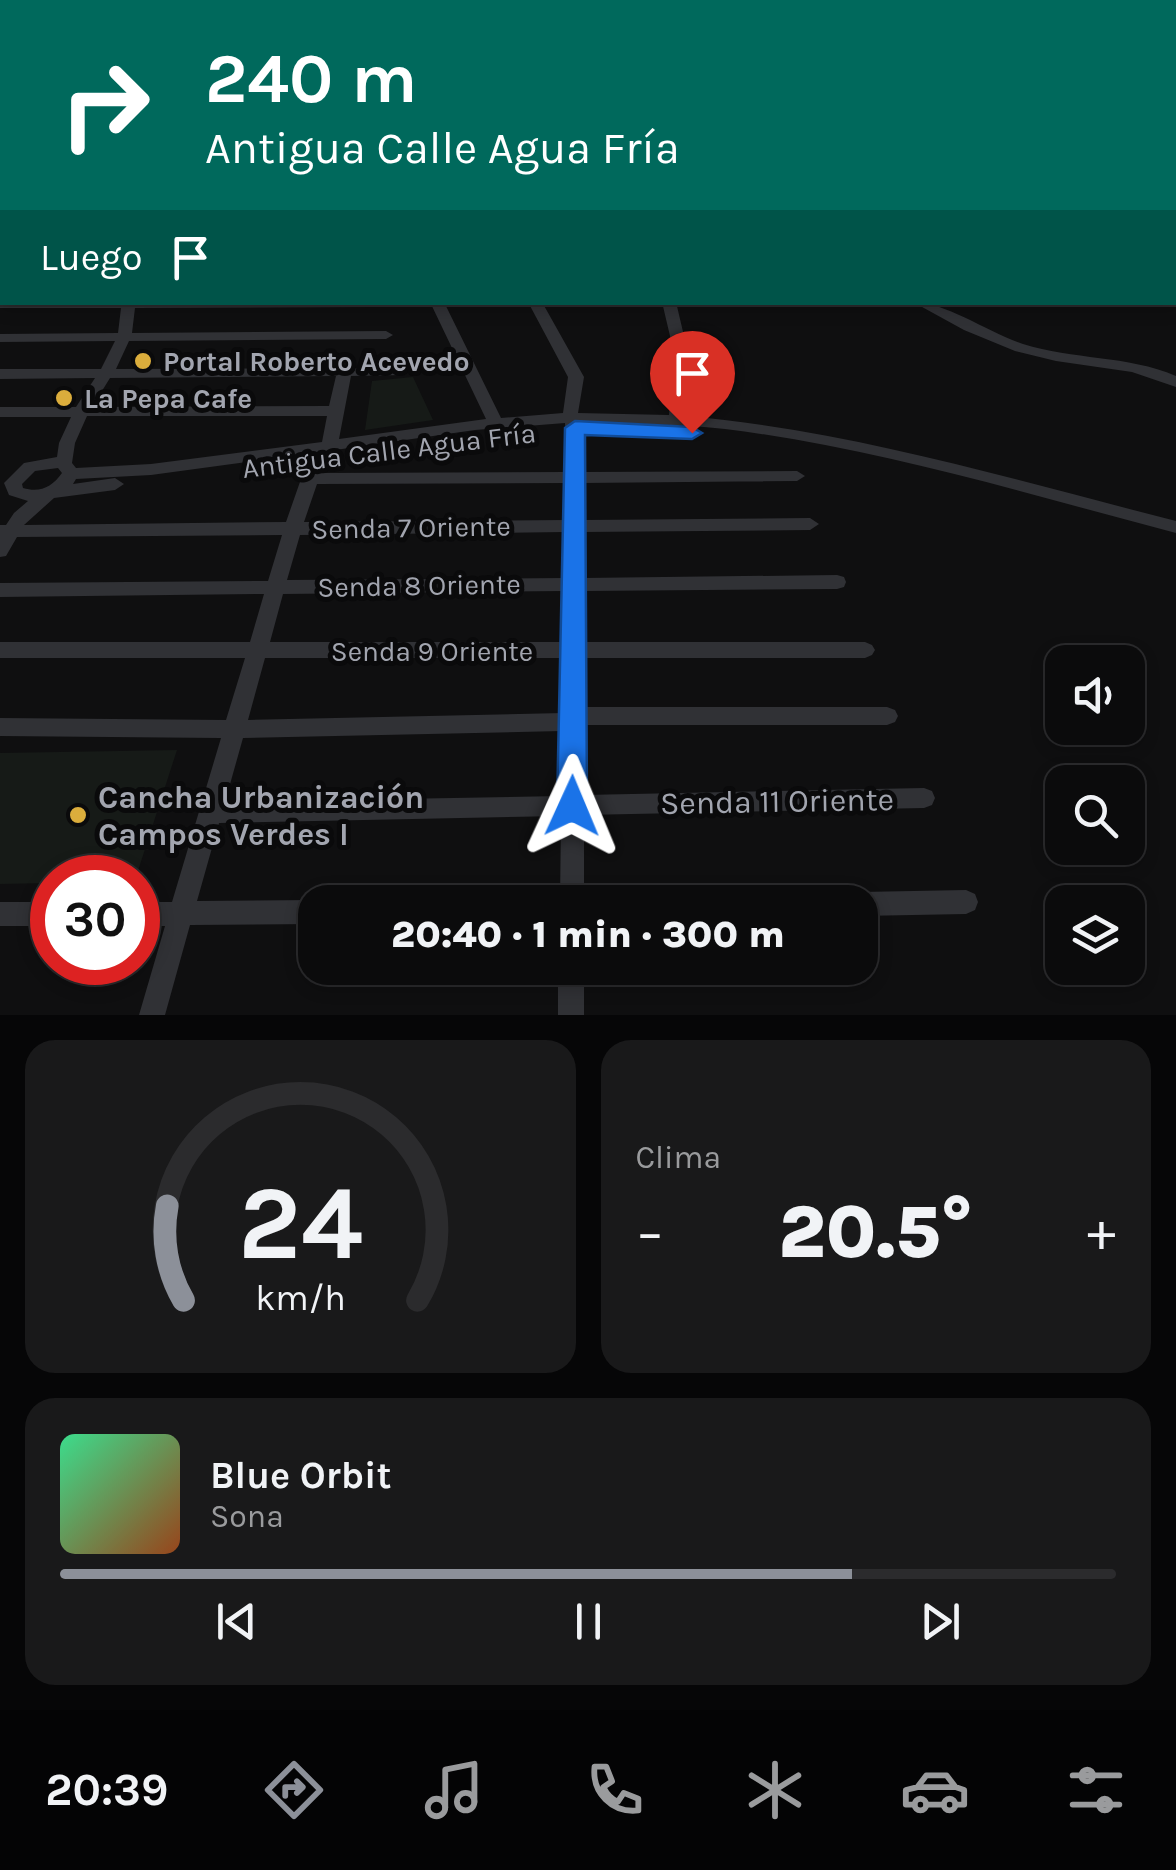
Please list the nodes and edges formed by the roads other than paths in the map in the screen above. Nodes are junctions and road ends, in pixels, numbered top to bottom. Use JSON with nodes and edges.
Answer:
{"nodes":[{"id":1,"x":128,"y":305,"type":"edge"},
{"id":2,"x":438,"y":305,"type":"edge"},
{"id":3,"x":537,"y":305,"type":"edge"},
{"id":4,"x":670,"y":305,"type":"edge"},
{"id":5,"x":926,"y":305,"type":"edge"},
{"id":6,"x":386,"y":336,"type":"dead end"},
{"id":7,"x":124,"y":337,"type":"junction"},
{"id":8,"x":0,"y":338,"type":"edge"},
{"id":9,"x":344,"y":372,"type":"junction"},
{"id":10,"x":402,"y":372,"type":"dead end"},
{"id":11,"x":104,"y":373,"type":"junction"},
{"id":12,"x":0,"y":374,"type":"edge"},
{"id":13,"x":1176,"y":382,"type":"edge"},
{"id":14,"x":334,"y":411,"type":"junction"},
{"id":15,"x":0,"y":412,"type":"edge"},
{"id":16,"x":83,"y":412,"type":"junction"},
{"id":17,"x":677,"y":421,"type":"junction"},
{"id":18,"x":572,"y":423,"type":"junction"},
{"id":19,"x":497,"y":425,"type":"junction"},
{"id":20,"x":786,"y":431,"type":"junction"},
{"id":21,"x":69,"y":438,"type":"junction"},
{"id":22,"x":318,"y":462,"type":"junction"},
{"id":23,"x":30,"y":467,"type":"junction"},
{"id":24,"x":68,"y":469,"type":"junction"},
{"id":25,"x":0,"y":472,"type":"edge"},
{"id":26,"x":575,"y":476,"type":"junction"},
{"id":27,"x":797,"y":476,"type":"dead end"},
{"id":28,"x":11,"y":489,"type":"edge"},
{"id":29,"x":50,"y":493,"type":"junction"},
{"id":30,"x":575,"y":524,"type":"junction"},
{"id":31,"x":810,"y":524,"type":"dead end"},
{"id":32,"x":10,"y":526,"type":"edge"},
{"id":33,"x":1176,"y":527,"type":"edge"},
{"id":34,"x":292,"y":530,"type":"junction"},
{"id":35,"x":0,"y":550,"type":"edge"},
{"id":36,"x":837,"y":582,"type":"dead end"},
{"id":37,"x":574,"y":584,"type":"junction"},
{"id":38,"x":277,"y":587,"type":"junction"},
{"id":39,"x":0,"y":590,"type":"edge"},
{"id":40,"x":0,"y":650,"type":"edge"},
{"id":41,"x":574,"y":650,"type":"junction"},
{"id":42,"x":865,"y":650,"type":"dead end"},
{"id":43,"x":258,"y":652,"type":"junction"},
{"id":44,"x":887,"y":716,"type":"dead end"},
{"id":45,"x":573,"y":719,"type":"junction"},
{"id":46,"x":0,"y":727,"type":"edge"},
{"id":47,"x":233,"y":729,"type":"junction"},
{"id":48,"x":924,"y":798,"type":"dead end"},
{"id":49,"x":572,"y":806,"type":"junction"},
{"id":50,"x":210,"y":813,"type":"junction"},
{"id":51,"x":572,"y":885,"type":"edge"},
{"id":52,"x":966,"y":902,"type":"dead end"},
{"id":53,"x":878,"y":904,"type":"edge"},
{"id":54,"x":298,"y":912,"type":"edge"},
{"id":55,"x":0,"y":914,"type":"edge"},
{"id":56,"x":30,"y":914,"type":"edge"},
{"id":57,"x":160,"y":914,"type":"edge"},
{"id":58,"x":180,"y":914,"type":"junction"},
{"id":59,"x":571,"y":985,"type":"edge"},
{"id":60,"x":152,"y":1015,"type":"edge"},
{"id":61,"x":571,"y":1015,"type":"edge"}],
"edges":[{"from":1,"to":7,"type":"street"},
{"from":2,"to":19,"type":"street"},
{"from":3,"to":18,"type":"street"},
{"from":4,"to":17,"type":"street"},
{"from":5,"to":13,"type":"street"},
{"from":6,"to":7,"type":"street"},
{"from":7,"to":8,"type":"street"},
{"from":7,"to":11,"type":"street"},
{"from":9,"to":10,"type":"street"},
{"from":9,"to":11,"type":"street"},
{"from":9,"to":14,"type":"street"},
{"from":11,"to":12,"type":"street"},
{"from":11,"to":16,"type":"street"},
{"from":14,"to":16,"type":"street"},
{"from":14,"to":22,"type":"street"},
{"from":15,"to":16,"type":"street"},
{"from":16,"to":21,"type":"street"},
{"from":17,"to":18,"type":"street","name":"Antigua Calle Agua Fría"},
{"from":17,"to":20,"type":"street","name":"Antigua Calle Agua Fría"},
{"from":18,"to":19,"type":"street","name":"Antigua Calle Agua Fría"},
{"from":18,"to":20,"type":"street","name":"Antigua Calle Agua Fría"},
{"from":18,"to":22,"type":"street","name":"Antigua Calle Agua Fría"},
{"from":18,"to":26,"type":"street"},
{"from":19,"to":22,"type":"street","name":"Antigua Calle Agua Fría"},
{"from":20,"to":33,"type":"street"},
{"from":21,"to":23,"type":"street"},
{"from":21,"to":24,"type":"street"},
{"from":22,"to":24,"type":"street","name":"Antigua Calle Agua Fría"},
{"from":22,"to":26,"type":"street"},
{"from":22,"to":29,"type":"street","name":"Antigua Calle Agua Fría"},
{"from":22,"to":34,"type":"street"},
{"from":23,"to":24,"type":"street","name":"Antigua Calle Agua Fría"},
{"from":23,"to":25,"type":"street","name":"Antigua Calle Agua Fría"},
{"from":23,"to":28,"type":"street"},
{"from":24,"to":29,"type":"street"},
{"from":26,"to":27,"type":"street"},
{"from":26,"to":30,"type":"street"},
{"from":28,"to":29,"type":"street","name":"Antigua Calle Agua Fría"},
{"from":28,"to":32,"type":"street"},
{"from":29,"to":32,"type":"street"},
{"from":30,"to":31,"type":"street","name":"Senda 7 Oriente"},
{"from":30,"to":34,"type":"street","name":"Senda 7 Oriente"},
{"from":30,"to":37,"type":"street"},
{"from":32,"to":34,"type":"street","name":"Senda 7 Oriente"},
{"from":32,"to":35,"type":"street"},
{"from":34,"to":38,"type":"street"},
{"from":36,"to":37,"type":"street","name":"Senda 8 Oriente"},
{"from":37,"to":38,"type":"street","name":"Senda 8 Oriente"},
{"from":37,"to":41,"type":"street"},
{"from":38,"to":39,"type":"street","name":"Senda 8 Oriente"},
{"from":38,"to":43,"type":"street"},
{"from":40,"to":43,"type":"street","name":"Senda 9 Oriente"},
{"from":41,"to":42,"type":"street","name":"Senda 9 Oriente"},
{"from":41,"to":43,"type":"street","name":"Senda 9 Oriente"},
{"from":41,"to":45,"type":"street"},
{"from":43,"to":47,"type":"street"},
{"from":44,"to":45,"type":"street"},
{"from":45,"to":47,"type":"street"},
{"from":45,"to":49,"type":"street"},
{"from":46,"to":47,"type":"street"},
{"from":47,"to":50,"type":"street"},
{"from":48,"to":49,"type":"street","name":"Senda 11 Oriente"},
{"from":49,"to":50,"type":"street","name":"Senda 11 Oriente"},
{"from":49,"to":51,"type":"street"},
{"from":50,"to":58,"type":"street"},
{"from":52,"to":53,"type":"street"},
{"from":54,"to":58,"type":"street"},
{"from":55,"to":56,"type":"street"},
{"from":57,"to":58,"type":"street"},
{"from":58,"to":60,"type":"street"},
{"from":59,"to":61,"type":"street"}]}
